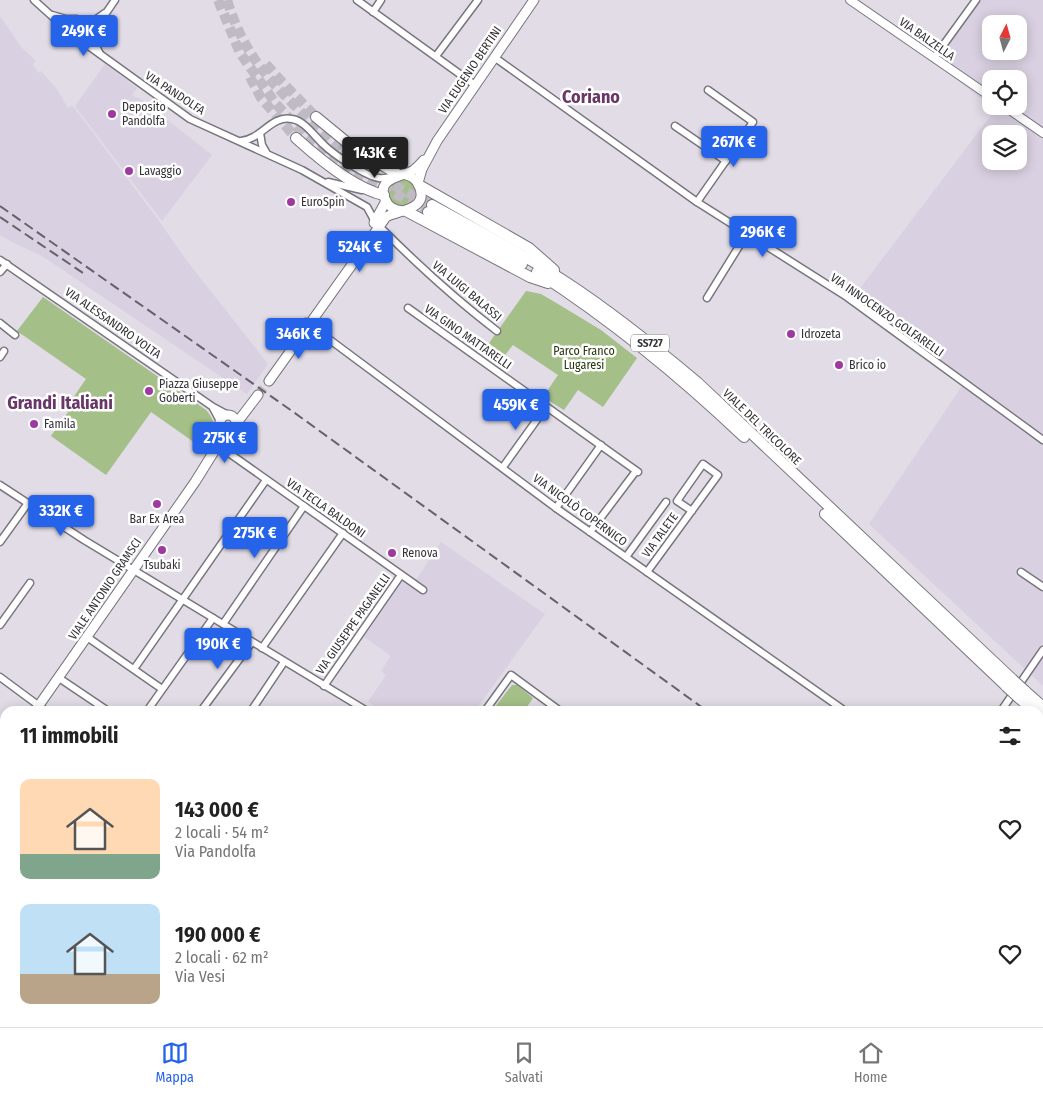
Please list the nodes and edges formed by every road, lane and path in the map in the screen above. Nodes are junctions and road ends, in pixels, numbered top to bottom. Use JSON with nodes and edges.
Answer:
{"nodes":[{"id":1,"x":34,"y":0,"type":"edge"},
{"id":2,"x":115,"y":0,"type":"edge"},
{"id":3,"x":356,"y":0,"type":"edge"},
{"id":4,"x":381,"y":0,"type":"edge"},
{"id":5,"x":478,"y":0,"type":"edge"},
{"id":6,"x":534,"y":0,"type":"edge"},
{"id":7,"x":850,"y":0,"type":"edge"},
{"id":8,"x":976,"y":0,"type":"edge"},
{"id":9,"x":107,"y":11,"type":"junction"},
{"id":10,"x":46,"y":12,"type":"junction"},
{"id":11,"x":373,"y":12,"type":"junction"},
{"id":12,"x":74,"y":19,"type":"junction"},
{"id":13,"x":83,"y":21,"type":"junction"},
{"id":14,"x":71,"y":34,"type":"junction"},
{"id":15,"x":93,"y":34,"type":"junction"},
{"id":16,"x":79,"y":39,"type":"junction"},
{"id":17,"x":436,"y":56,"type":"junction"},
{"id":18,"x":102,"y":57,"type":"junction"},
{"id":19,"x":494,"y":57,"type":"junction"},
{"id":20,"x":934,"y":58,"type":"junction"},
{"id":21,"x":475,"y":85,"type":"junction"},
{"id":22,"x":708,"y":90,"type":"dead end"},
{"id":23,"x":982,"y":91,"type":"edge"},
{"id":24,"x":1017,"y":115,"type":"edge"},
{"id":25,"x":316,"y":117,"type":"tunnel mouth"},
{"id":26,"x":675,"y":126,"type":"dead end"},
{"id":27,"x":260,"y":133,"type":"junction"},
{"id":28,"x":1043,"y":133,"type":"edge"},
{"id":29,"x":296,"y":138,"type":"tunnel mouth"},
{"id":30,"x":239,"y":141,"type":"junction"},
{"id":31,"x":267,"y":154,"type":"junction"},
{"id":32,"x":429,"y":154,"type":"junction"},
{"id":33,"x":726,"y":161,"type":"junction"},
{"id":34,"x":399,"y":175,"type":"junction"},
{"id":35,"x":324,"y":182,"type":"junction"},
{"id":36,"x":418,"y":184,"type":"junction"},
{"id":37,"x":385,"y":198,"type":"junction"},
{"id":38,"x":697,"y":202,"type":"junction"},
{"id":39,"x":430,"y":209,"type":"tunnel mouth"},
{"id":40,"x":404,"y":211,"type":"junction"},
{"id":41,"x":376,"y":225,"type":"junction"},
{"id":42,"x":746,"y":235,"type":"junction"},
{"id":43,"x":0,"y":260,"type":"edge"},
{"id":44,"x":6,"y":264,"type":"junction"},
{"id":45,"x":0,"y":272,"type":"edge"},
{"id":46,"x":561,"y":284,"type":"junction"},
{"id":47,"x":707,"y":298,"type":"dead end"},
{"id":48,"x":408,"y":308,"type":"dead end"},
{"id":49,"x":0,"y":323,"type":"edge"},
{"id":50,"x":308,"y":323,"type":"junction"},
{"id":51,"x":497,"y":331,"type":"dead end"},
{"id":52,"x":15,"y":336,"type":"dead end"},
{"id":53,"x":258,"y":395,"type":"tunnel mouth"},
{"id":54,"x":213,"y":407,"type":"junction"},
{"id":55,"x":546,"y":407,"type":"junction"},
{"id":56,"x":228,"y":423,"type":"junction"},
{"id":57,"x":1043,"y":440,"type":"edge"},
{"id":58,"x":602,"y":445,"type":"junction"},
{"id":59,"x":220,"y":446,"type":"junction"},
{"id":60,"x":503,"y":467,"type":"junction"},
{"id":61,"x":266,"y":480,"type":"junction"},
{"id":62,"x":0,"y":485,"type":"edge"},
{"id":63,"x":28,"y":502,"type":"junction"},
{"id":64,"x":666,"y":502,"type":"dead end"},
{"id":65,"x":304,"y":506,"type":"junction"},
{"id":66,"x":556,"y":508,"type":"junction"},
{"id":67,"x":692,"y":511,"type":"junction"},
{"id":68,"x":590,"y":532,"type":"junction"},
{"id":69,"x":343,"y":533,"type":"junction"},
{"id":70,"x":0,"y":542,"type":"edge"},
{"id":71,"x":626,"y":557,"type":"junction"},
{"id":72,"x":133,"y":569,"type":"junction"},
{"id":73,"x":647,"y":572,"type":"junction"},
{"id":74,"x":1021,"y":572,"type":"dead end"},
{"id":75,"x":401,"y":575,"type":"junction"},
{"id":76,"x":30,"y":583,"type":"dead end"},
{"id":77,"x":1043,"y":588,"type":"edge"},
{"id":78,"x":423,"y":590,"type":"dead end"},
{"id":79,"x":182,"y":599,"type":"junction"},
{"id":80,"x":213,"y":618,"type":"junction"},
{"id":81,"x":223,"y":624,"type":"junction"},
{"id":82,"x":0,"y":625,"type":"edge"},
{"id":83,"x":87,"y":637,"type":"junction"},
{"id":84,"x":252,"y":642,"type":"junction"},
{"id":85,"x":262,"y":648,"type":"junction"},
{"id":86,"x":1043,"y":650,"type":"edge"},
{"id":87,"x":284,"y":662,"type":"junction"},
{"id":88,"x":134,"y":669,"type":"junction"},
{"id":89,"x":0,"y":677,"type":"edge"},
{"id":90,"x":59,"y":678,"type":"junction"},
{"id":91,"x":324,"y":686,"type":"junction"},
{"id":92,"x":162,"y":689,"type":"junction"},
{"id":93,"x":1022,"y":695,"type":"junction"},
{"id":94,"x":36,"y":706,"type":"edge"},
{"id":95,"x":42,"y":706,"type":"edge"},
{"id":96,"x":101,"y":706,"type":"edge"},
{"id":97,"x":150,"y":706,"type":"edge"},
{"id":98,"x":204,"y":706,"type":"edge"},
{"id":99,"x":254,"y":706,"type":"edge"},
{"id":100,"x":358,"y":706,"type":"edge"},
{"id":101,"x":489,"y":706,"type":"edge"},
{"id":102,"x":553,"y":706,"type":"edge"},
{"id":103,"x":838,"y":706,"type":"edge"},
{"id":104,"x":1004,"y":706,"type":"edge"},
{"id":105,"x":1030,"y":706,"type":"edge"},
{"id":106,"x":1041,"y":706,"type":"edge"}],
"edges":[{"from":1,"to":10,"type":"street","name":"VIA PANDOLFA"},
{"from":2,"to":9,"type":"street"},
{"from":3,"to":11,"type":"street"},
{"from":4,"to":11,"type":"street"},
{"from":5,"to":17,"type":"street"},
{"from":6,"to":19,"type":"main road","name":"VIA EUGENIO BERTINI"},
{"from":7,"to":20,"type":"street","name":"VIA BALZELLA"},
{"from":8,"to":20,"type":"street"},
{"from":9,"to":13,"type":"street"},
{"from":9,"to":15,"type":"street"},
{"from":10,"to":12,"type":"street","name":"VIA PANDOLFA"},
{"from":10,"to":14,"type":"street","name":"VIA PANDOLFA"},
{"from":11,"to":17,"type":"street"},
{"from":12,"to":13,"type":"street","name":"VIA PANDOLFA"},
{"from":12,"to":14,"type":"street"},
{"from":13,"to":15,"type":"street"},
{"from":14,"to":16,"type":"street","name":"VIA PANDOLFA"},
{"from":15,"to":16,"type":"street"},
{"from":15,"to":18,"type":"street"},
{"from":16,"to":18,"type":"street","name":"VIA PANDOLFA"},
{"from":17,"to":21,"type":"street"},
{"from":18,"to":30,"type":"street","name":"VIA PANDOLFA"},
{"from":19,"to":21,"type":"main road","name":"VIA EUGENIO BERTINI"},
{"from":19,"to":38,"type":"street","name":"VIA INNOCENZO GOLFARELLI"},
{"from":20,"to":23,"type":"street","name":"VIA BALZELLA"},
{"from":21,"to":32,"type":"main road","name":"VIA EUGENIO BERTINI"},
{"from":22,"to":33,"type":"street"},
{"from":24,"to":28,"type":"street"},
{"from":25,"to":34,"type":"highway"},
{"from":26,"to":33,"type":"street"},
{"from":27,"to":30,"type":"street"},
{"from":27,"to":31,"type":"street"},
{"from":27,"to":34,"type":"street"},
{"from":29,"to":37,"type":"highway"},
{"from":30,"to":31,"type":"street","name":"VIA PANDOLFA"},
{"from":31,"to":35,"type":"street","name":"VIA PANDOLFA"},
{"from":32,"to":34,"type":"main road","name":"VIA EUGENIO BERTINI"},
{"from":32,"to":36,"type":"main road","name":"VIA EUGENIO BERTINI"},
{"from":33,"to":38,"type":"street"},
{"from":34,"to":36,"type":"main road"},
{"from":34,"to":37,"type":"main road","name":"VIA EUGENIO BERTINI"},
{"from":35,"to":37,"type":"street"},
{"from":35,"to":41,"type":"street","name":"VIA PANDOLFA"},
{"from":36,"to":40,"type":"main road","name":"VIA EUGENIO BERTINI"},
{"from":36,"to":46,"type":"highway"},
{"from":37,"to":40,"type":"main road"},
{"from":37,"to":41,"type":"main road","name":"VIA EUGENIO BERTINI"},
{"from":38,"to":42,"type":"street","name":"VIA INNOCENZO GOLFARELLI"},
{"from":39,"to":46,"type":"highway","name":"VIALE DEL TRICOLORE","number":"SS727"},
{"from":40,"to":41,"type":"main road","name":"VIA EUGENIO BERTINI"},
{"from":40,"to":46,"type":"highway"},
{"from":41,"to":50,"type":"main road","name":"VIA EUGENIO BERTINI"},
{"from":41,"to":51,"type":"street","name":"VIA LUIGI BALASSI"},
{"from":42,"to":47,"type":"street"},
{"from":42,"to":57,"type":"street","name":"VIA INNOCENZO GOLFARELLI"},
{"from":43,"to":44,"type":"street","name":"VIA ALESSANDRO VOLTA"},
{"from":44,"to":45,"type":"street"},
{"from":44,"to":54,"type":"street","name":"VIA ALESSANDRO VOLTA"},
{"from":46,"to":93,"type":"highway","name":"VIALE DEL TRICOLORE","number":"SS727","bridge":true},
{"from":48,"to":55,"type":"street","name":"VIA GINO MATTARELLI"},
{"from":49,"to":52,"type":"street"},
{"from":50,"to":50,"type":"main road","name":"VIA EUGENIO BERTINI"},
{"from":50,"to":60,"type":"street","name":"VIA NICOLÒ COPERNICO"},
{"from":53,"to":56,"type":"main road","name":"VIALE ANTONIO GRAMSCI"},
{"from":54,"to":56,"type":"street","name":"VIA ALESSANDRO VOLTA"},
{"from":54,"to":56,"type":"street","name":"VIA ALESSANDRO VOLTA"},
{"from":55,"to":58,"type":"street","name":"VIA GINO MATTARELLI"},
{"from":55,"to":60,"type":"street"},
{"from":56,"to":59,"type":"main road","name":"VIALE ANTONIO GRAMSCI"},
{"from":58,"to":66,"type":"street"},
{"from":58,"to":68,"type":"street","name":"VIA GINO MATTARELLI"},
{"from":59,"to":61,"type":"street","name":"VIA TECLA BALDONI"},
{"from":59,"to":72,"type":"main road","name":"VIALE ANTONIO GRAMSCI"},
{"from":60,"to":66,"type":"street","name":"VIA NICOLÒ COPERNICO"},
{"from":61,"to":65,"type":"street","name":"VIA TECLA BALDONI"},
{"from":61,"to":79,"type":"street"},
{"from":62,"to":63,"type":"street"},
{"from":63,"to":70,"type":"street"},
{"from":63,"to":72,"type":"street"},
{"from":64,"to":71,"type":"street"},
{"from":65,"to":69,"type":"street","name":"VIA TECLA BALDONI"},
{"from":65,"to":81,"type":"street"},
{"from":66,"to":68,"type":"street","name":"VIA NICOLÒ COPERNICO"},
{"from":67,"to":67,"type":"street","name":"VIA TALETE"},
{"from":67,"to":73,"type":"street","name":"VIA TALETE"},
{"from":68,"to":71,"type":"street","name":"VIA NICOLÒ COPERNICO"},
{"from":69,"to":75,"type":"street","name":"VIA TECLA BALDONI"},
{"from":69,"to":85,"type":"street"},
{"from":71,"to":73,"type":"street","name":"VIA NICOLÒ COPERNICO"},
{"from":72,"to":79,"type":"street"},
{"from":72,"to":83,"type":"main road","name":"VIALE ANTONIO GRAMSCI"},
{"from":73,"to":103,"type":"street","name":"VIA NICOLÒ COPERNICO"},
{"from":74,"to":77,"type":"street"},
{"from":75,"to":78,"type":"street","name":"VIA TECLA BALDONI"},
{"from":75,"to":91,"type":"street","name":"VIA GIUSEPPE PAGANELLI"},
{"from":76,"to":82,"type":"street"},
{"from":79,"to":80,"type":"street"},
{"from":79,"to":88,"type":"street"},
{"from":80,"to":81,"type":"street"},
{"from":80,"to":92,"type":"street"},
{"from":81,"to":84,"type":"street"},
{"from":83,"to":88,"type":"street"},
{"from":83,"to":90,"type":"main road","name":"VIALE ANTONIO GRAMSCI"},
{"from":84,"to":85,"type":"street"},
{"from":84,"to":98,"type":"street"},
{"from":85,"to":87,"type":"street"},
{"from":86,"to":104,"type":"street"},
{"from":87,"to":91,"type":"street"},
{"from":87,"to":99,"type":"street"},
{"from":88,"to":92,"type":"street"},
{"from":89,"to":94,"type":"street"},
{"from":90,"to":95,"type":"main road","name":"VIALE ANTONIO GRAMSCI"},
{"from":90,"to":96,"type":"street"},
{"from":91,"to":100,"type":"street"},
{"from":92,"to":97,"type":"street"},
{"from":93,"to":105,"type":"highway","name":"VIALE DEL TRICOLORE","number":"SS727"},
{"from":93,"to":106,"type":"highway","name":"VIALE DEL TRICOLORE","number":"SS727"},
{"from":101,"to":102,"type":"street"}]}
